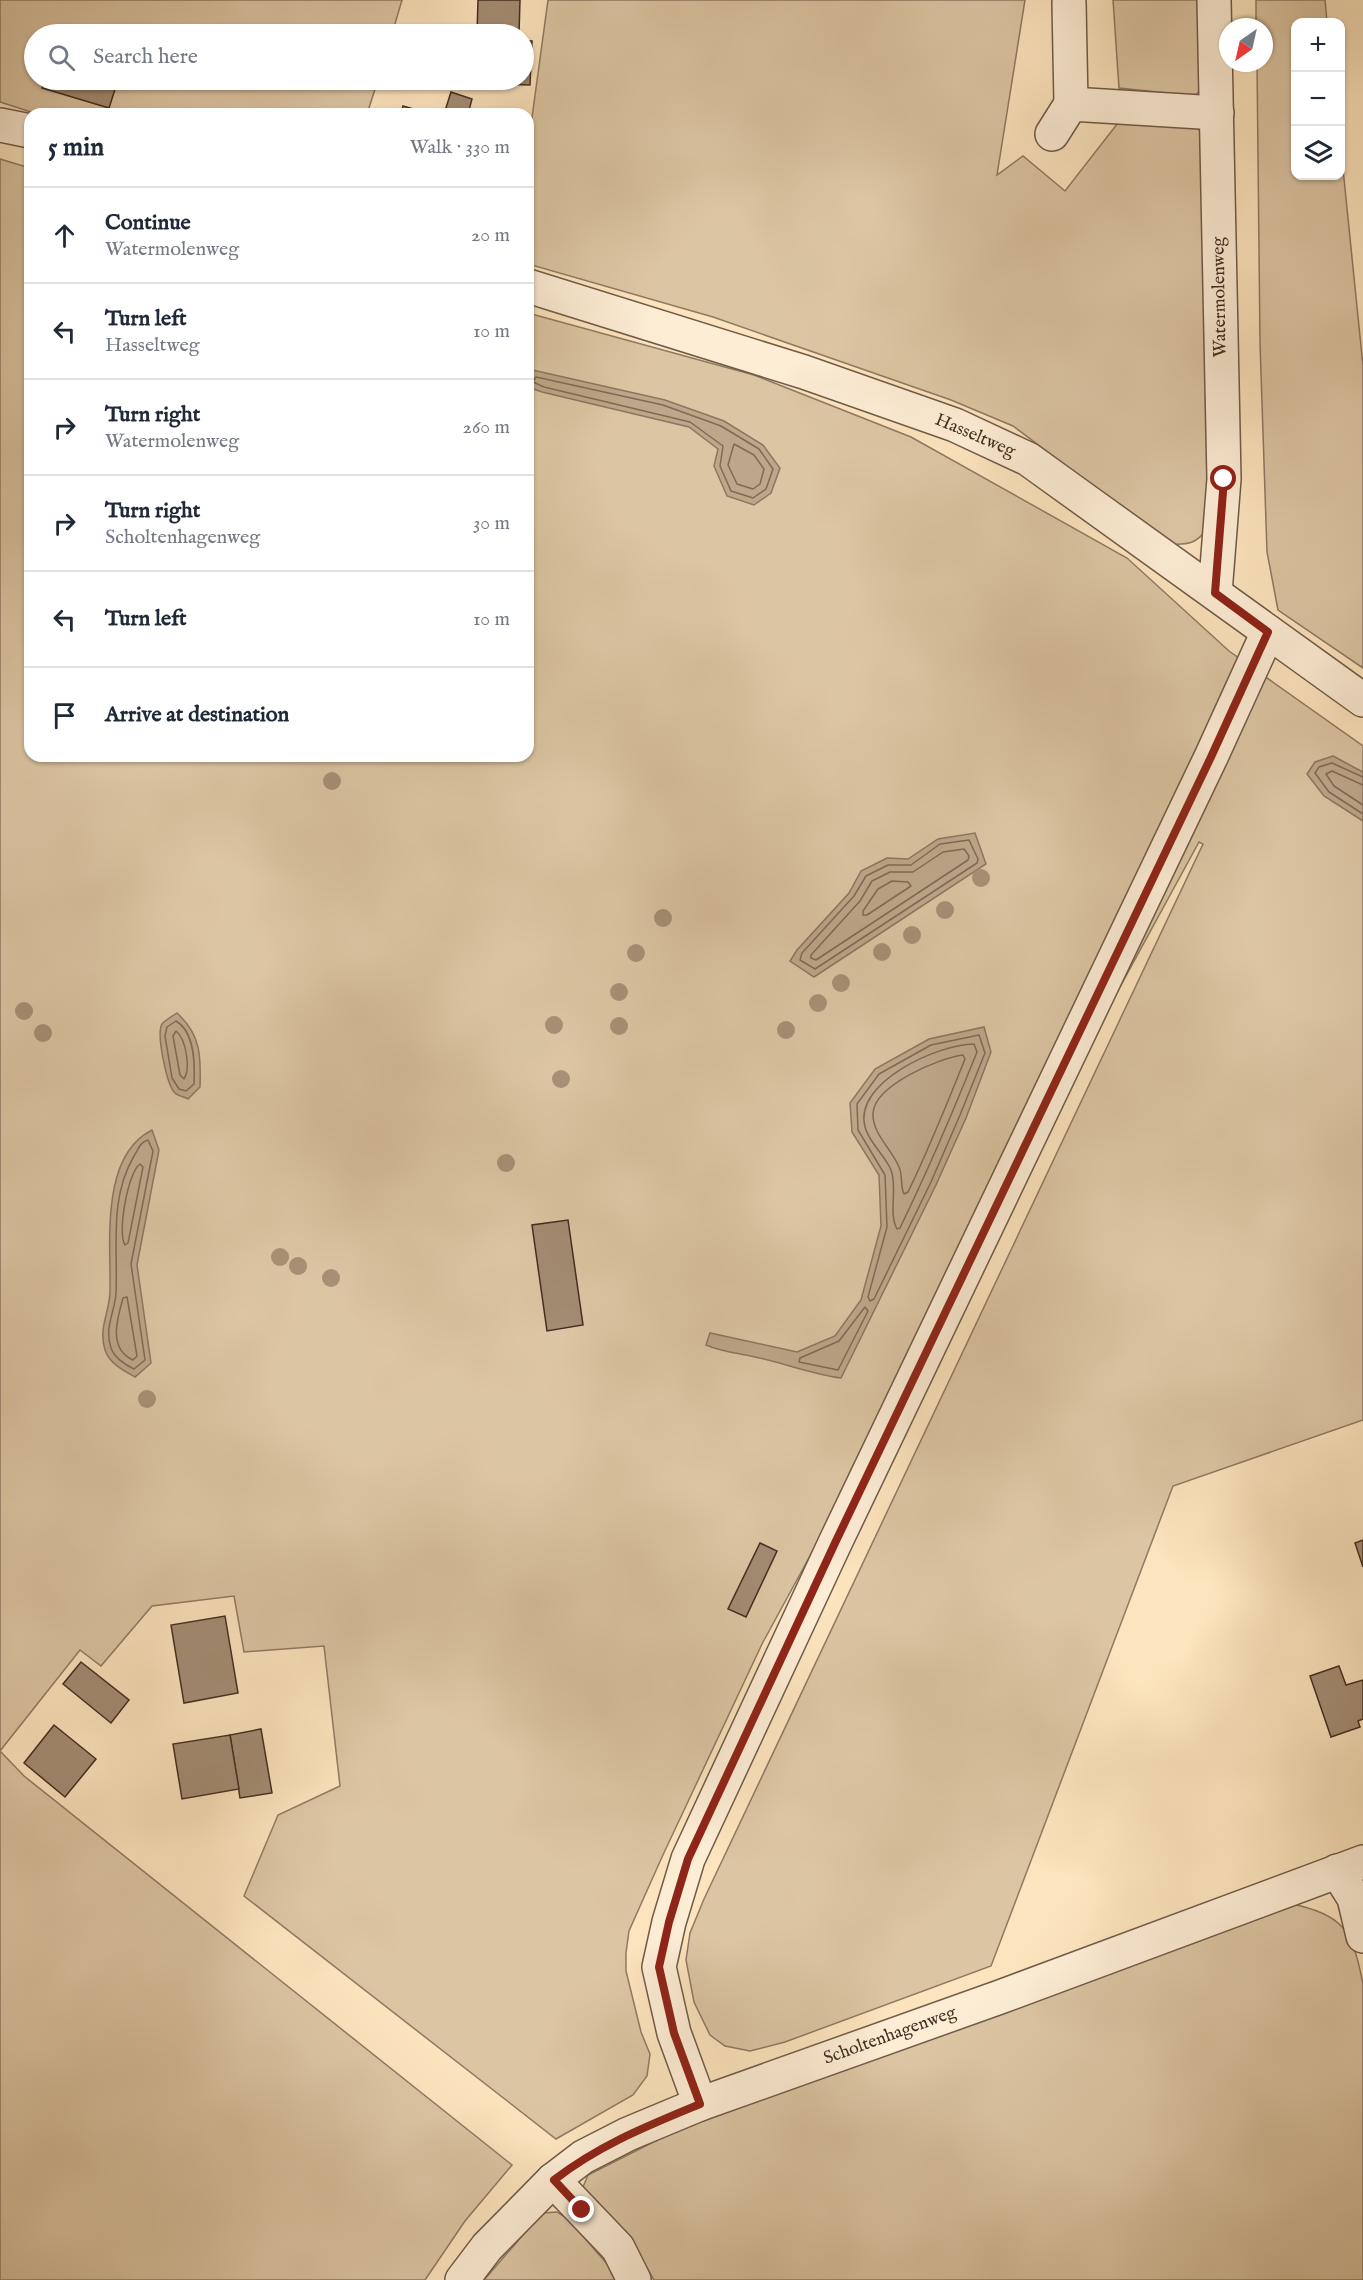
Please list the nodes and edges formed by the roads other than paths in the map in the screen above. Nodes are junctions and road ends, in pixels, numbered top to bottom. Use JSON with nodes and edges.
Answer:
{"nodes":[{"id":1,"x":1214,"y":0,"type":"edge"},
{"id":2,"x":1070,"y":3,"type":"dead end"},
{"id":3,"x":1071,"y":104,"type":"junction"},
{"id":4,"x":1217,"y":113,"type":"junction"},
{"id":5,"x":0,"y":124,"type":"edge"},
{"id":6,"x":24,"y":130,"type":"edge"},
{"id":7,"x":1052,"y":134,"type":"dead end"},
{"id":8,"x":534,"y":288,"type":"edge"},
{"id":9,"x":1215,"y":593,"type":"junction"},
{"id":10,"x":1268,"y":632,"type":"junction"},
{"id":11,"x":1363,"y":700,"type":"edge"},
{"id":12,"x":1350,"y":1866,"type":"edge"},
{"id":13,"x":1363,"y":1936,"type":"edge"},
{"id":14,"x":700,"y":2104,"type":"junction"},
{"id":15,"x":554,"y":2180,"type":"junction"},
{"id":16,"x":462,"y":2280,"type":"edge"},
{"id":17,"x":634,"y":2280,"type":"edge"}],
"edges":[{"from":1,"to":4,"type":"street","name":"Watermolenweg"},
{"from":2,"to":3,"type":"street"},
{"from":3,"to":4,"type":"street"},
{"from":3,"to":7,"type":"street"},
{"from":4,"to":9,"type":"street","name":"Watermolenweg"},
{"from":5,"to":6,"type":"street"},
{"from":8,"to":9,"type":"street","name":"Hasseltweg"},
{"from":9,"to":10,"type":"street","name":"Hasseltweg"},
{"from":10,"to":11,"type":"street","name":"Hasseltweg"},
{"from":10,"to":14,"type":"street"},
{"from":12,"to":13,"type":"street"},
{"from":12,"to":14,"type":"street","name":"Scholtenhagenweg"},
{"from":14,"to":15,"type":"street","name":"Scholtenhagenweg"},
{"from":15,"to":16,"type":"street","name":"Scholtenhagenweg"},
{"from":15,"to":17,"type":"street"}]}
